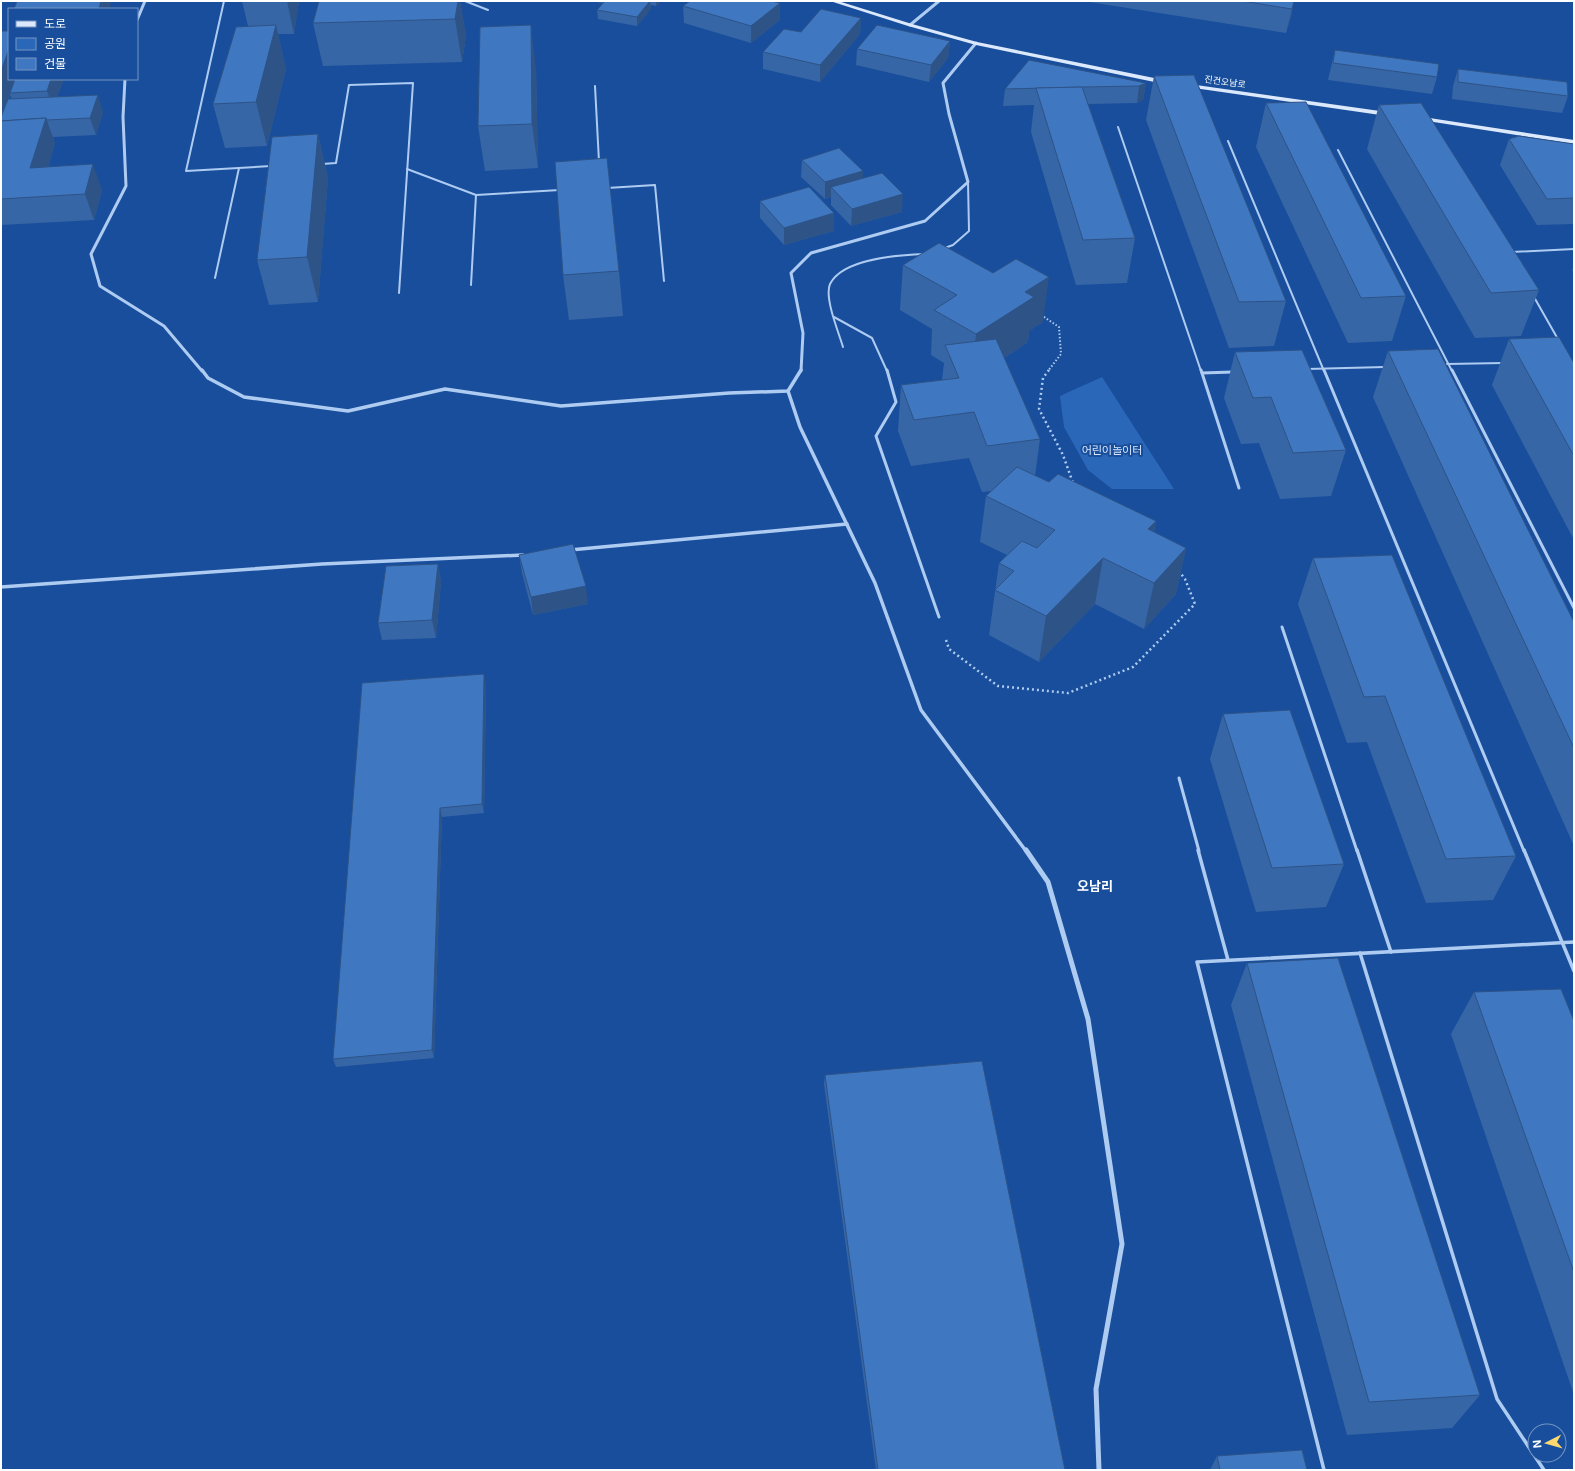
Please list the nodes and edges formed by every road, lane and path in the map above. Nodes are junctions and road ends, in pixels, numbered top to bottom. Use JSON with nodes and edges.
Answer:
{"nodes":[{"id":1,"x":145,"y":1,"type":"edge"},
{"id":2,"x":224,"y":1,"type":"edge"},
{"id":3,"x":464,"y":1,"type":"edge"},
{"id":4,"x":832,"y":1,"type":"edge"},
{"id":5,"x":939,"y":1,"type":"edge"},
{"id":6,"x":488,"y":10,"type":"dead end"},
{"id":7,"x":138,"y":18,"type":"edge"},
{"id":8,"x":910,"y":25,"type":"junction"},
{"id":9,"x":976,"y":43,"type":"junction"},
{"id":10,"x":125,"y":80,"type":"edge"},
{"id":11,"x":1168,"y":83,"type":"edge"},
{"id":12,"x":1183,"y":85,"type":"edge"},
{"id":13,"x":595,"y":86,"type":"dead end"},
{"id":14,"x":1394,"y":115,"type":"edge"},
{"id":15,"x":1418,"y":119,"type":"edge"},
{"id":16,"x":1426,"y":120,"type":"junction"},
{"id":17,"x":1430,"y":126,"type":"edge"},
{"id":18,"x":1118,"y":127,"type":"dead end"},
{"id":19,"x":1228,"y":140,"type":"dead end"},
{"id":20,"x":1574,"y":142,"type":"edge"},
{"id":21,"x":1338,"y":150,"type":"dead end"},
{"id":22,"x":321,"y":164,"type":"dead end"},
{"id":23,"x":600,"y":164,"type":"edge"},
{"id":24,"x":276,"y":166,"type":"edge"},
{"id":25,"x":239,"y":168,"type":"junction"},
{"id":26,"x":407,"y":169,"type":"junction"},
{"id":27,"x":968,"y":182,"type":"junction"},
{"id":28,"x":601,"y":188,"type":"edge"},
{"id":29,"x":562,"y":190,"type":"edge"},
{"id":30,"x":476,"y":195,"type":"junction"},
{"id":31,"x":1574,"y":249,"type":"edge"},
{"id":32,"x":941,"y":250,"type":"edge"},
{"id":33,"x":929,"y":253,"type":"edge"},
{"id":34,"x":1512,"y":259,"type":"edge"},
{"id":35,"x":215,"y":278,"type":"dead end"},
{"id":36,"x":664,"y":281,"type":"dead end"},
{"id":37,"x":471,"y":285,"type":"dead end"},
{"id":38,"x":399,"y":293,"type":"dead end"},
{"id":39,"x":1532,"y":293,"type":"dead end"},
{"id":40,"x":1036,"y":312,"type":"edge"},
{"id":41,"x":834,"y":317,"type":"junction"},
{"id":42,"x":843,"y":347,"type":"dead end"},
{"id":43,"x":1563,"y":347,"type":"edge"},
{"id":44,"x":1509,"y":362,"type":"edge"},
{"id":45,"x":1447,"y":364,"type":"junction"},
{"id":46,"x":1440,"y":365,"type":"edge"},
{"id":47,"x":1393,"y":366,"type":"edge"},
{"id":48,"x":1300,"y":369,"type":"edge"},
{"id":49,"x":1322,"y":369,"type":"junction"},
{"id":50,"x":1239,"y":371,"type":"dead end"},
{"id":51,"x":1202,"y":373,"type":"junction"},
{"id":52,"x":788,"y":391,"type":"junction"},
{"id":53,"x":1074,"y":485,"type":"edge"},
{"id":54,"x":1239,"y":488,"type":"dead end"},
{"id":55,"x":847,"y":524,"type":"junction"},
{"id":56,"x":564,"y":551,"type":"edge"},
{"id":57,"x":532,"y":554,"type":"edge"},
{"id":58,"x":1175,"y":568,"type":"edge"},
{"id":59,"x":1,"y":587,"type":"edge"},
{"id":60,"x":1574,"y":608,"type":"edge"},
{"id":61,"x":939,"y":617,"type":"joint"},
{"id":62,"x":1282,"y":627,"type":"dead end"},
{"id":63,"x":1179,"y":778,"type":"dead end"},
{"id":64,"x":1562,"y":942,"type":"junction"},
{"id":65,"x":1574,"y":942,"type":"edge"},
{"id":66,"x":1391,"y":952,"type":"junction"},
{"id":67,"x":1360,"y":953,"type":"junction"},
{"id":68,"x":1228,"y":960,"type":"junction"},
{"id":69,"x":1574,"y":971,"type":"edge"},
{"id":70,"x":1099,"y":1470,"type":"edge"},
{"id":71,"x":1324,"y":1470,"type":"edge"},
{"id":72,"x":1544,"y":1470,"type":"edge"}],
"edges":[{"from":1,"to":7,"type":"street"},
{"from":2,"to":25,"type":"lane"},
{"from":3,"to":6,"type":"lane"},
{"from":4,"to":8,"type":"main road"},
{"from":5,"to":8,"type":"street"},
{"from":8,"to":9,"type":"main road"},
{"from":9,"to":11,"type":"main road"},
{"from":9,"to":27,"type":"street"},
{"from":10,"to":52,"type":"street"},
{"from":12,"to":14,"type":"main road","name":"진건오남로"},
{"from":13,"to":23,"type":"lane"},
{"from":15,"to":16,"type":"main road"},
{"from":16,"to":17,"type":"lane"},
{"from":16,"to":20,"type":"main road"},
{"from":18,"to":51,"type":"lane"},
{"from":19,"to":49,"type":"lane"},
{"from":21,"to":45,"type":"lane"},
{"from":22,"to":26,"type":"lane"},
{"from":24,"to":25,"type":"lane"},
{"from":25,"to":35,"type":"lane"},
{"from":26,"to":30,"type":"lane"},
{"from":26,"to":38,"type":"lane"},
{"from":27,"to":32,"type":"lane"},
{"from":27,"to":52,"type":"street"},
{"from":28,"to":36,"type":"lane"},
{"from":29,"to":30,"type":"lane"},
{"from":30,"to":37,"type":"lane"},
{"from":31,"to":34,"type":"lane"},
{"from":33,"to":41,"type":"lane"},
{"from":39,"to":43,"type":"lane"},
{"from":40,"to":53,"type":"path"},
{"from":41,"to":42,"type":"lane"},
{"from":41,"to":61,"type":"lane"},
{"from":44,"to":45,"type":"lane"},
{"from":45,"to":46,"type":"lane"},
{"from":45,"to":60,"type":"lane"},
{"from":47,"to":49,"type":"lane"},
{"from":48,"to":49,"type":"lane"},
{"from":49,"to":64,"type":"lane"},
{"from":50,"to":51,"type":"lane"},
{"from":51,"to":54,"type":"lane"},
{"from":52,"to":55,"type":"street"},
{"from":55,"to":56,"type":"street"},
{"from":55,"to":70,"type":"street"},
{"from":57,"to":59,"type":"street"},
{"from":58,"to":61,"type":"path"},
{"from":62,"to":66,"type":"lane"},
{"from":63,"to":68,"type":"lane"},
{"from":64,"to":65,"type":"lane"},
{"from":64,"to":66,"type":"lane"},
{"from":64,"to":69,"type":"lane"},
{"from":66,"to":67,"type":"lane"},
{"from":67,"to":68,"type":"lane"},
{"from":67,"to":72,"type":"lane"},
{"from":68,"to":71,"type":"lane"}]}
